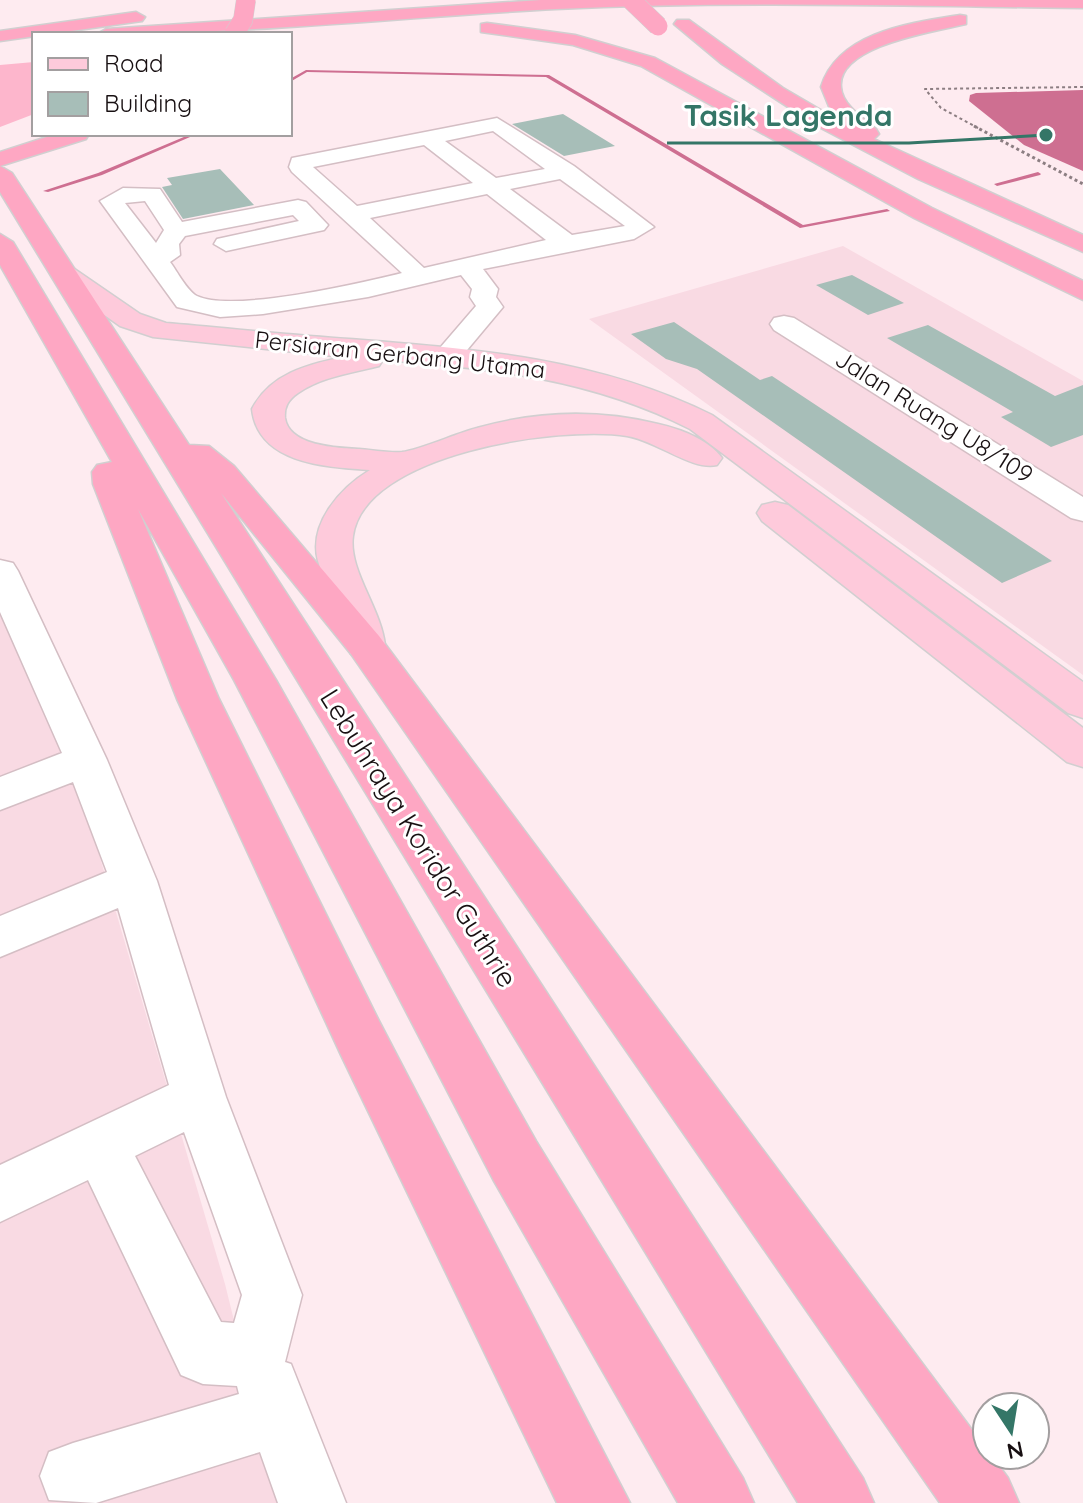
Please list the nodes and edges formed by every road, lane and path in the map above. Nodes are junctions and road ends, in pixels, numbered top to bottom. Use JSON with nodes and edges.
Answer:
{"nodes":[{"id":1,"x":246,"y":0,"type":"edge"},
{"id":2,"x":422,"y":0,"type":"edge"},
{"id":3,"x":537,"y":0,"type":"edge"},
{"id":4,"x":631,"y":0,"type":"edge"},
{"id":5,"x":656,"y":0,"type":"edge"},
{"id":6,"x":808,"y":0,"type":"edge"},
{"id":7,"x":822,"y":0,"type":"edge"},
{"id":8,"x":1083,"y":3,"type":"edge"},
{"id":9,"x":270,"y":4,"type":"dead end"},
{"id":10,"x":172,"y":11,"type":"dead end"},
{"id":11,"x":1083,"y":13,"type":"edge"},
{"id":12,"x":134,"y":32,"type":"edge"},
{"id":13,"x":235,"y":32,"type":"edge"},
{"id":14,"x":246,"y":32,"type":"edge"},
{"id":15,"x":258,"y":32,"type":"edge"},
{"id":16,"x":292,"y":32,"type":"edge"},
{"id":17,"x":0,"y":36,"type":"edge"},
{"id":18,"x":32,"y":40,"type":"edge"},
{"id":19,"x":0,"y":43,"type":"edge"},
{"id":20,"x":32,"y":50,"type":"edge"},
{"id":21,"x":0,"y":53,"type":"edge"},
{"id":22,"x":1083,"y":87,"type":"edge"},
{"id":23,"x":473,"y":109,"type":"dead end"},
{"id":24,"x":497,"y":124,"type":"junction"},
{"id":25,"x":40,"y":136,"type":"edge"},
{"id":26,"x":72,"y":136,"type":"edge"},
{"id":27,"x":427,"y":137,"type":"junction"},
{"id":28,"x":0,"y":148,"type":"edge"},
{"id":29,"x":0,"y":159,"type":"edge"},
{"id":30,"x":566,"y":171,"type":"junction"},
{"id":31,"x":0,"y":173,"type":"edge"},
{"id":32,"x":928,"y":177,"type":"junction"},
{"id":33,"x":1083,"y":184,"type":"edge"},
{"id":34,"x":494,"y":186,"type":"junction"},
{"id":35,"x":351,"y":212,"type":"junction"},
{"id":36,"x":923,"y":213,"type":"junction"},
{"id":37,"x":309,"y":218,"type":"junction"},
{"id":38,"x":176,"y":230,"type":"junction"},
{"id":39,"x":0,"y":242,"type":"edge"},
{"id":40,"x":226,"y":244,"type":"dead end"},
{"id":41,"x":1083,"y":244,"type":"edge"},
{"id":42,"x":570,"y":246,"type":"junction"},
{"id":43,"x":467,"y":266,"type":"junction"},
{"id":44,"x":421,"y":271,"type":"junction"},
{"id":45,"x":64,"y":274,"type":"junction"},
{"id":46,"x":173,"y":283,"type":"junction"},
{"id":47,"x":1083,"y":292,"type":"edge"},
{"id":48,"x":483,"y":297,"type":"junction"},
{"id":49,"x":784,"y":324,"type":"dead end"},
{"id":50,"x":404,"y":352,"type":"junction"},
{"id":51,"x":447,"y":356,"type":"junction"},
{"id":52,"x":169,"y":441,"type":"junction"},
{"id":53,"x":115,"y":443,"type":"junction"},
{"id":54,"x":409,"y":462,"type":"junction"},
{"id":55,"x":1083,"y":511,"type":"edge"},
{"id":56,"x":0,"y":571,"type":"edge"},
{"id":57,"x":365,"y":645,"type":"junction"},
{"id":58,"x":1083,"y":703,"type":"edge"},
{"id":59,"x":1083,"y":751,"type":"edge"},
{"id":60,"x":86,"y":760,"type":"junction"},
{"id":61,"x":0,"y":794,"type":"edge"},
{"id":62,"x":134,"y":881,"type":"junction"},
{"id":63,"x":0,"y":937,"type":"edge"},
{"id":64,"x":199,"y":1097,"type":"junction"},
{"id":65,"x":100,"y":1145,"type":"junction"},
{"id":66,"x":0,"y":1194,"type":"edge"},
{"id":67,"x":267,"y":1384,"type":"junction"},
{"id":68,"x":73,"y":1476,"type":"dead end"},
{"id":69,"x":312,"y":1503,"type":"edge"},
{"id":70,"x":594,"y":1503,"type":"edge"},
{"id":71,"x":718,"y":1503,"type":"edge"},
{"id":72,"x":838,"y":1503,"type":"edge"},
{"id":73,"x":983,"y":1503,"type":"edge"}],
"edges":[{"from":1,"to":13,"type":"highway","bridge":true},
{"from":2,"to":3,"type":"highway"},
{"from":4,"to":36,"type":"highway","bridge":true},
{"from":5,"to":32,"type":"highway"},
{"from":6,"to":7,"type":"highway"},
{"from":7,"to":8,"type":"highway"},
{"from":7,"to":12,"type":"highway"},
{"from":9,"to":15,"type":"highway"},
{"from":10,"to":17,"type":"highway"},
{"from":11,"to":14,"type":"highway"},
{"from":11,"to":32,"type":"highway"},
{"from":16,"to":36,"type":"highway"},
{"from":18,"to":19,"type":"highway"},
{"from":20,"to":21,"type":"highway"},
{"from":22,"to":33,"type":"path"},
{"from":23,"to":24,"type":"street"},
{"from":24,"to":27,"type":"street"},
{"from":24,"to":30,"type":"street"},
{"from":25,"to":28,"type":"highway"},
{"from":26,"to":29,"type":"highway"},
{"from":27,"to":34,"type":"street"},
{"from":27,"to":35,"type":"street"},
{"from":30,"to":34,"type":"street"},
{"from":30,"to":42,"type":"street"},
{"from":31,"to":45,"type":"highway","name":"Lebuhraya Koridor Guthrie"},
{"from":32,"to":41,"type":"highway"},
{"from":34,"to":35,"type":"street"},
{"from":34,"to":42,"type":"street"},
{"from":35,"to":37,"type":"street"},
{"from":35,"to":44,"type":"street"},
{"from":36,"to":47,"type":"highway"},
{"from":37,"to":38,"type":"street"},
{"from":37,"to":40,"type":"street"},
{"from":38,"to":46,"type":"street"},
{"from":38,"to":46,"type":"street"},
{"from":39,"to":53,"type":"highway","name":"Lebuhraya Koridor Guthrie"},
{"from":42,"to":43,"type":"street"},
{"from":43,"to":44,"type":"street"},
{"from":43,"to":48,"type":"street"},
{"from":44,"to":46,"type":"street"},
{"from":44,"to":48,"type":"street"},
{"from":45,"to":50,"type":"main road","name":"Persiaran Gerbang Utama"},
{"from":45,"to":52,"type":"highway","name":"Lebuhraya Koridor Guthrie"},
{"from":48,"to":51,"type":"street"},
{"from":49,"to":55,"type":"street","name":"Jalan Ruang U8/109"},
{"from":50,"to":51,"type":"main road","name":"Persiaran Gerbang Utama"},
{"from":50,"to":54,"type":"main road"},
{"from":51,"to":58,"type":"main road","name":"Persiaran Gerbang Utama"},
{"from":52,"to":57,"type":"highway"},
{"from":52,"to":72,"type":"highway","name":"Lebuhraya Koridor Guthrie"},
{"from":53,"to":70,"type":"highway"},
{"from":53,"to":71,"type":"highway","name":"Lebuhraya Koridor Guthrie"},
{"from":54,"to":57,"type":"main road","name":"Persiaran Gerbang Utama"},
{"from":54,"to":59,"type":"main road","name":"Persiaran Gerbang Utama"},
{"from":56,"to":60,"type":"street"},
{"from":57,"to":73,"type":"highway"},
{"from":60,"to":61,"type":"street"},
{"from":60,"to":62,"type":"street"},
{"from":62,"to":63,"type":"street"},
{"from":62,"to":64,"type":"street"},
{"from":64,"to":65,"type":"street"},
{"from":64,"to":67,"type":"street"},
{"from":65,"to":66,"type":"street"},
{"from":65,"to":67,"type":"street"},
{"from":67,"to":68,"type":"street"},
{"from":67,"to":69,"type":"street"}]}
